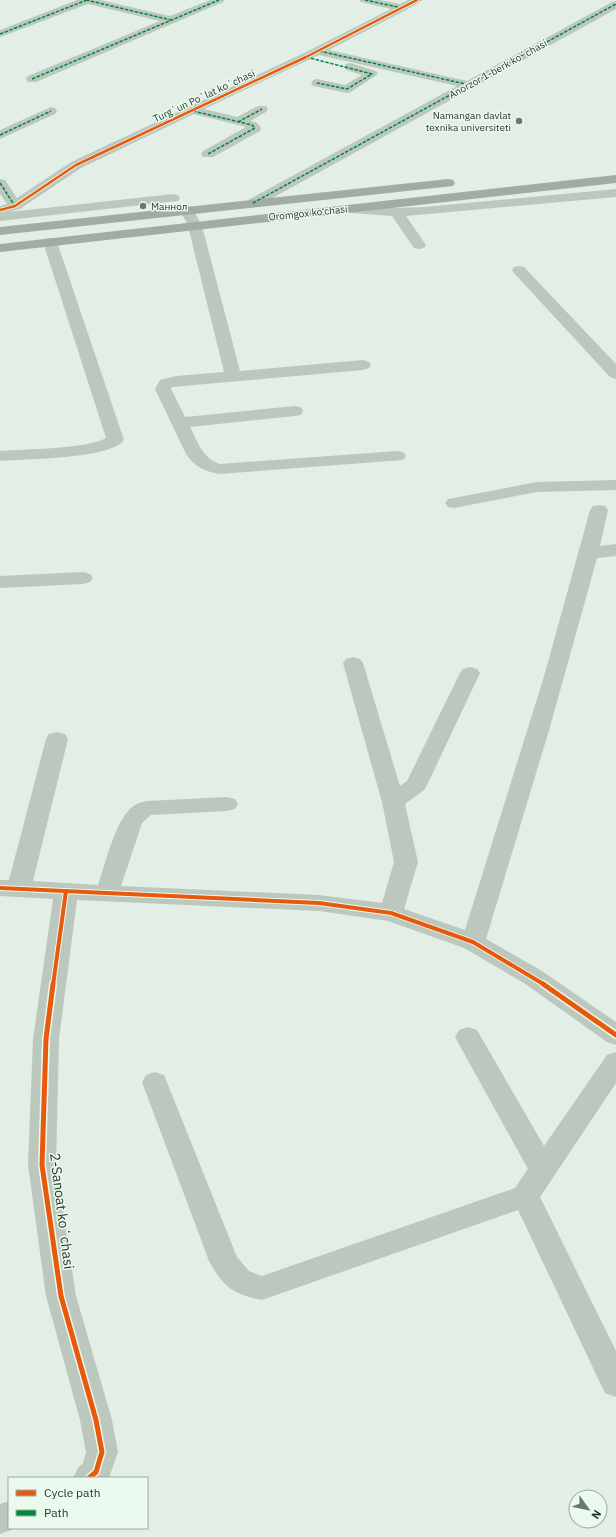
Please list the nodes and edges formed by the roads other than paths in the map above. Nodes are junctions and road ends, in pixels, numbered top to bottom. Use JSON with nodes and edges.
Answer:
{"nodes":[{"id":1,"x":87,"y":0,"type":"edge"},
{"id":2,"x":219,"y":0,"type":"edge"},
{"id":3,"x":365,"y":0,"type":"edge"},
{"id":4,"x":406,"y":3,"type":"edge"},
{"id":5,"x":616,"y":4,"type":"edge"},
{"id":6,"x":171,"y":20,"type":"junction"},
{"id":7,"x":0,"y":34,"type":"edge"},
{"id":8,"x":317,"y":51,"type":"junction"},
{"id":9,"x":306,"y":57,"type":"junction"},
{"id":10,"x":32,"y":79,"type":"dead end"},
{"id":11,"x":317,"y":84,"type":"dead end"},
{"id":12,"x":470,"y":85,"type":"junction"},
{"id":13,"x":262,"y":109,"type":"dead end"},
{"id":14,"x":191,"y":110,"type":"junction"},
{"id":15,"x":51,"y":111,"type":"dead end"},
{"id":16,"x":238,"y":122,"type":"junction"},
{"id":17,"x":0,"y":135,"type":"edge"},
{"id":18,"x":208,"y":154,"type":"dead end"},
{"id":19,"x":616,"y":179,"type":"edge"},
{"id":20,"x":463,"y":181,"type":"dead end"},
{"id":21,"x":0,"y":184,"type":"edge"},
{"id":22,"x":616,"y":193,"type":"edge"},
{"id":23,"x":173,"y":198,"type":"dead end"},
{"id":24,"x":253,"y":203,"type":"junction"},
{"id":25,"x":15,"y":206,"type":"junction"},
{"id":26,"x":100,"y":206,"type":"junction"},
{"id":27,"x":353,"y":208,"type":"junction"},
{"id":28,"x":0,"y":210,"type":"edge"},
{"id":29,"x":187,"y":210,"type":"junction"},
{"id":30,"x":396,"y":212,"type":"junction"},
{"id":31,"x":0,"y":217,"type":"edge"},
{"id":32,"x":109,"y":219,"type":"junction"},
{"id":33,"x":195,"y":226,"type":"junction"},
{"id":34,"x":0,"y":231,"type":"edge"},
{"id":35,"x":50,"y":242,"type":"junction"},
{"id":36,"x":419,"y":244,"type":"dead end"},
{"id":37,"x":0,"y":248,"type":"edge"},
{"id":38,"x":519,"y":270,"type":"dead end"},
{"id":39,"x":363,"y":365,"type":"dead end"},
{"id":40,"x":616,"y":374,"type":"edge"},
{"id":41,"x":233,"y":376,"type":"junction"},
{"id":42,"x":296,"y":411,"type":"dead end"},
{"id":43,"x":180,"y":423,"type":"junction"},
{"id":44,"x":0,"y":456,"type":"edge"},
{"id":45,"x":397,"y":456,"type":"dead end"},
{"id":46,"x":616,"y":485,"type":"edge"},
{"id":47,"x":454,"y":503,"type":"dead end"},
{"id":48,"x":599,"y":510,"type":"dead end"},
{"id":49,"x":616,"y":550,"type":"edge"},
{"id":50,"x":589,"y":552,"type":"junction"},
{"id":51,"x":83,"y":578,"type":"dead end"},
{"id":52,"x":0,"y":582,"type":"edge"},
{"id":53,"x":353,"y":663,"type":"dead end"},
{"id":54,"x":470,"y":673,"type":"dead end"},
{"id":55,"x":57,"y":739,"type":"dead end"},
{"id":56,"x":393,"y":802,"type":"junction"},
{"id":57,"x":227,"y":804,"type":"dead end"},
{"id":58,"x":9,"y":889,"type":"edge"},
{"id":59,"x":66,"y":891,"type":"junction"},
{"id":60,"x":106,"y":893,"type":"junction"},
{"id":61,"x":391,"y":913,"type":"junction"},
{"id":62,"x":473,"y":942,"type":"junction"},
{"id":63,"x":616,"y":1035,"type":"edge"},
{"id":64,"x":468,"y":1037,"type":"dead end"},
{"id":65,"x":616,"y":1062,"type":"edge"},
{"id":66,"x":156,"y":1082,"type":"dead end"},
{"id":67,"x":543,"y":1170,"type":"junction"},
{"id":68,"x":525,"y":1196,"type":"junction"},
{"id":69,"x":616,"y":1383,"type":"edge"},
{"id":70,"x":90,"y":1477,"type":"edge"}],
"edges":[{"from":1,"to":6,"type":"street"},
{"from":1,"to":7,"type":"street"},
{"from":2,"to":6,"type":"street"},
{"from":3,"to":4,"type":"street"},
{"from":4,"to":8,"type":"street","name":"Turgʻun Poʻlat koʻchasi"},
{"from":5,"to":12,"type":"street","name":"Anorzor 1-berk koʻchasi"},
{"from":6,"to":10,"type":"street"},
{"from":8,"to":9,"type":"street","name":"Turgʻun Poʻlat koʻchasi"},
{"from":8,"to":12,"type":"street"},
{"from":9,"to":11,"type":"street"},
{"from":9,"to":14,"type":"street","name":"Turgʻun Poʻlat koʻchasi"},
{"from":12,"to":24,"type":"street","name":"Anorzor 1-berk koʻchasi"},
{"from":13,"to":16,"type":"street"},
{"from":14,"to":16,"type":"street"},
{"from":14,"to":25,"type":"street","name":"Turgʻun Poʻlat koʻchasi"},
{"from":15,"to":17,"type":"street"},
{"from":16,"to":18,"type":"street"},
{"from":19,"to":27,"type":"main road","name":"Oromgox ko‘chasi"},
{"from":20,"to":24,"type":"main road","name":"Oromgox ko‘chasi"},
{"from":21,"to":25,"type":"street"},
{"from":22,"to":30,"type":"street"},
{"from":23,"to":26,"type":"street"},
{"from":24,"to":29,"type":"main road","name":"Oromgox ko‘chasi"},
{"from":25,"to":28,"type":"street","name":"Turgʻun Poʻlat koʻchasi"},
{"from":26,"to":31,"type":"street"},
{"from":26,"to":32,"type":"street"},
{"from":27,"to":30,"type":"street"},
{"from":27,"to":33,"type":"main road","name":"Oromgox ko‘chasi"},
{"from":29,"to":32,"type":"main road","name":"Oromgox ko‘chasi"},
{"from":29,"to":33,"type":"street"},
{"from":30,"to":36,"type":"street"},
{"from":32,"to":34,"type":"main road","name":"Oromgox ko‘chasi"},
{"from":33,"to":35,"type":"main road","name":"Oromgox ko‘chasi"},
{"from":33,"to":41,"type":"street"},
{"from":35,"to":37,"type":"main road","name":"Oromgox ko‘chasi"},
{"from":35,"to":44,"type":"street"},
{"from":38,"to":40,"type":"street"},
{"from":39,"to":41,"type":"street"},
{"from":41,"to":43,"type":"street"},
{"from":42,"to":43,"type":"street"},
{"from":43,"to":45,"type":"street"},
{"from":46,"to":47,"type":"street"},
{"from":48,"to":50,"type":"street"},
{"from":49,"to":50,"type":"street"},
{"from":50,"to":62,"type":"street"},
{"from":51,"to":52,"type":"street"},
{"from":53,"to":56,"type":"street"},
{"from":54,"to":56,"type":"street"},
{"from":55,"to":58,"type":"street"},
{"from":56,"to":61,"type":"street"},
{"from":57,"to":60,"type":"street"},
{"from":58,"to":59,"type":"street"},
{"from":59,"to":60,"type":"street"},
{"from":59,"to":70,"type":"street","name":"2-Sanoat koʻchasi"},
{"from":60,"to":61,"type":"street"},
{"from":61,"to":62,"type":"street"},
{"from":62,"to":63,"type":"street"},
{"from":64,"to":67,"type":"street"},
{"from":65,"to":67,"type":"street"},
{"from":66,"to":68,"type":"street"},
{"from":67,"to":68,"type":"street"},
{"from":68,"to":69,"type":"street"}]}
